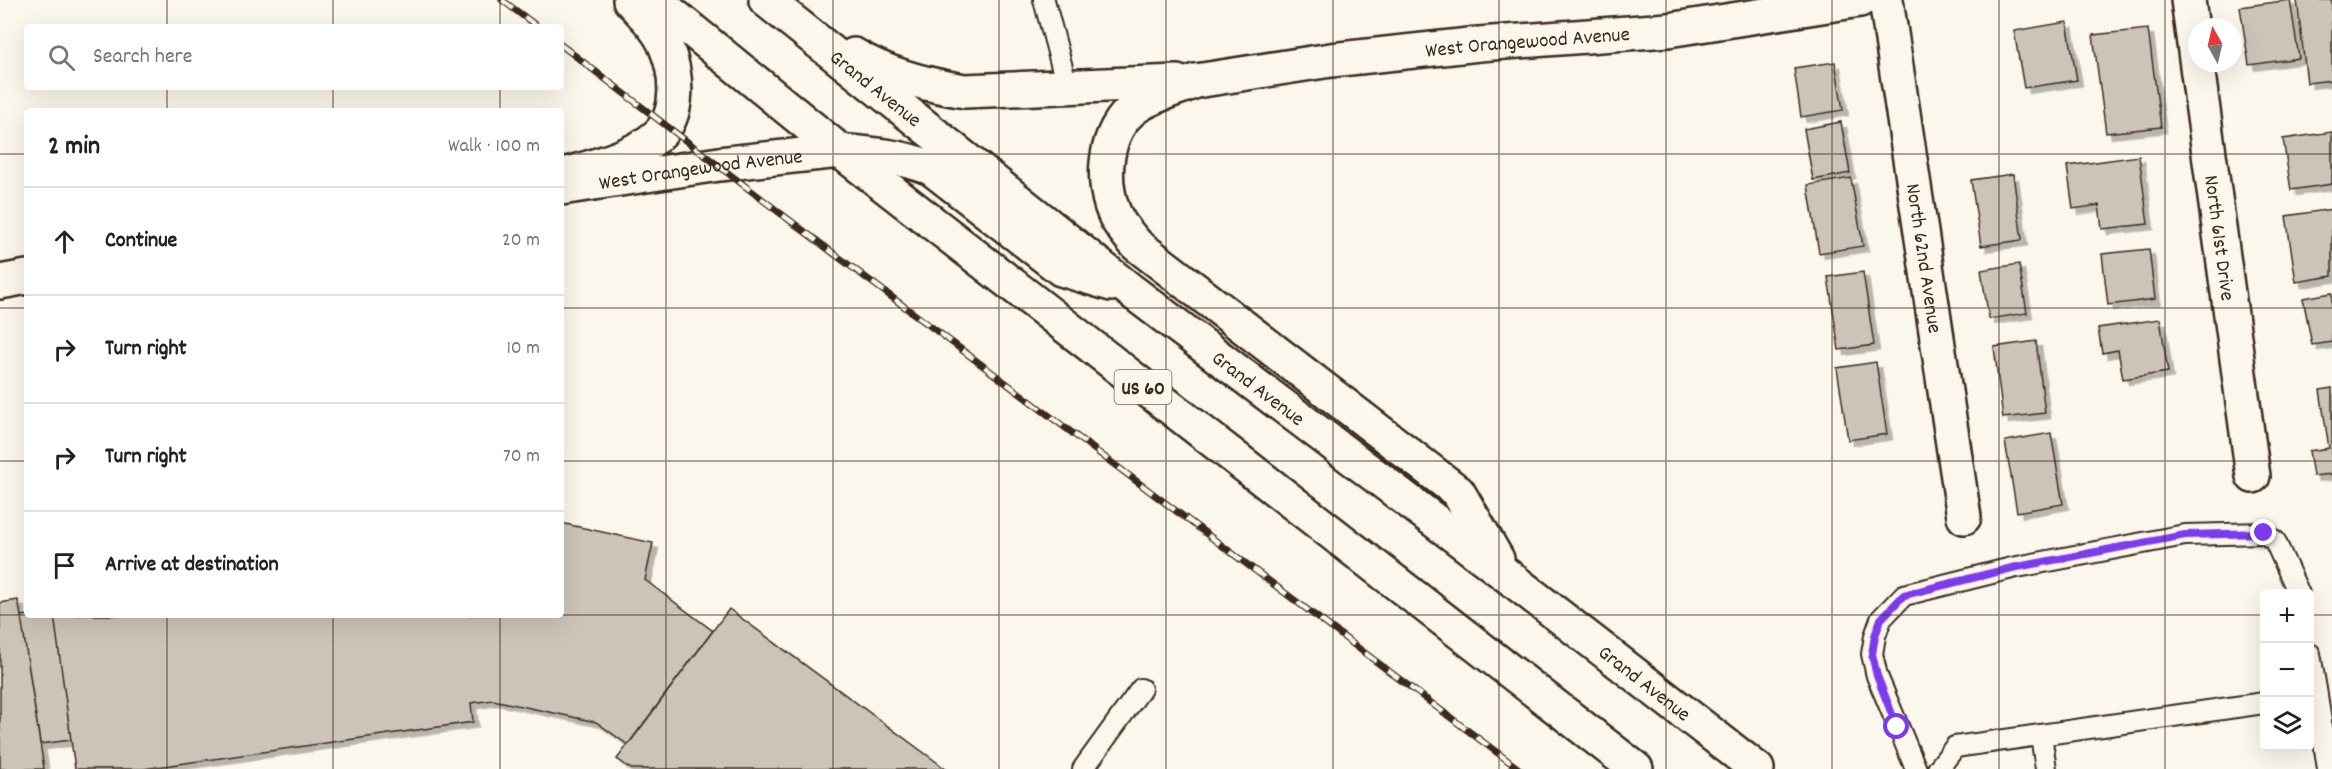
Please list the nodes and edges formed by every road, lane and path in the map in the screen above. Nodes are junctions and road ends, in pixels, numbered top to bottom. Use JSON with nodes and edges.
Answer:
{"nodes":[{"id":1,"x":630,"y":0,"type":"edge"},
{"id":2,"x":655,"y":0,"type":"edge"},
{"id":3,"x":1044,"y":0,"type":"edge"},
{"id":4,"x":1860,"y":0,"type":"edge"},
{"id":5,"x":1886,"y":0,"type":"edge"},
{"id":6,"x":2188,"y":0,"type":"edge"},
{"id":7,"x":778,"y":9,"type":"edge"},
{"id":8,"x":1196,"y":81,"type":"junction"},
{"id":9,"x":1067,"y":86,"type":"junction"},
{"id":10,"x":840,"y":151,"type":"junction"},
{"id":11,"x":564,"y":175,"type":"edge"},
{"id":12,"x":564,"y":188,"type":"edge"},
{"id":13,"x":24,"y":278,"type":"edge"},
{"id":14,"x":0,"y":282,"type":"edge"},
{"id":15,"x":1130,"y":290,"type":"junction"},
{"id":16,"x":2253,"y":476,"type":"dead end"},
{"id":17,"x":1964,"y":517,"type":"dead end"},
{"id":18,"x":1505,"y":574,"type":"junction"},
{"id":19,"x":2297,"y":589,"type":"edge"},
{"id":20,"x":1141,"y":689,"type":"dead end"},
{"id":21,"x":2313,"y":697,"type":"edge"},
{"id":22,"x":2260,"y":704,"type":"edge"},
{"id":23,"x":2041,"y":735,"type":"junction"},
{"id":24,"x":1083,"y":769,"type":"edge"},
{"id":25,"x":1636,"y":769,"type":"edge"},
{"id":26,"x":1757,"y":769,"type":"edge"},
{"id":27,"x":1916,"y":769,"type":"edge"},
{"id":28,"x":1938,"y":769,"type":"edge"},
{"id":29,"x":2046,"y":769,"type":"edge"},
{"id":30,"x":2328,"y":769,"type":"edge"}],
"edges":[{"from":1,"to":11,"type":"main road"},
{"from":2,"to":10,"type":"main road","number":"US 60"},
{"from":3,"to":9,"type":"lane"},
{"from":4,"to":8,"type":"main road","name":"West Orangewood Avenue"},
{"from":5,"to":17,"type":"main road","name":"North 62nd Avenue"},
{"from":6,"to":16,"type":"main road","name":"North 61st Drive"},
{"from":7,"to":9,"type":"main road"},
{"from":7,"to":15,"type":"main road","name":"Grand Avenue"},
{"from":8,"to":9,"type":"main road"},
{"from":8,"to":18,"type":"main road"},
{"from":10,"to":12,"type":"main road","name":"West Orangewood Avenue"},
{"from":10,"to":15,"type":"main road","name":"West Orangewood Avenue"},
{"from":10,"to":25,"type":"main road","number":"US 60"},
{"from":13,"to":14,"type":"main road"},
{"from":15,"to":18,"type":"main road","name":"Grand Avenue"},
{"from":18,"to":26,"type":"main road","name":"Grand Avenue"},
{"from":19,"to":27,"type":"lane"},
{"from":20,"to":24,"type":"lane"},
{"from":21,"to":30,"type":"lane"},
{"from":22,"to":23,"type":"lane"},
{"from":23,"to":28,"type":"lane"},
{"from":23,"to":29,"type":"lane"}]}
